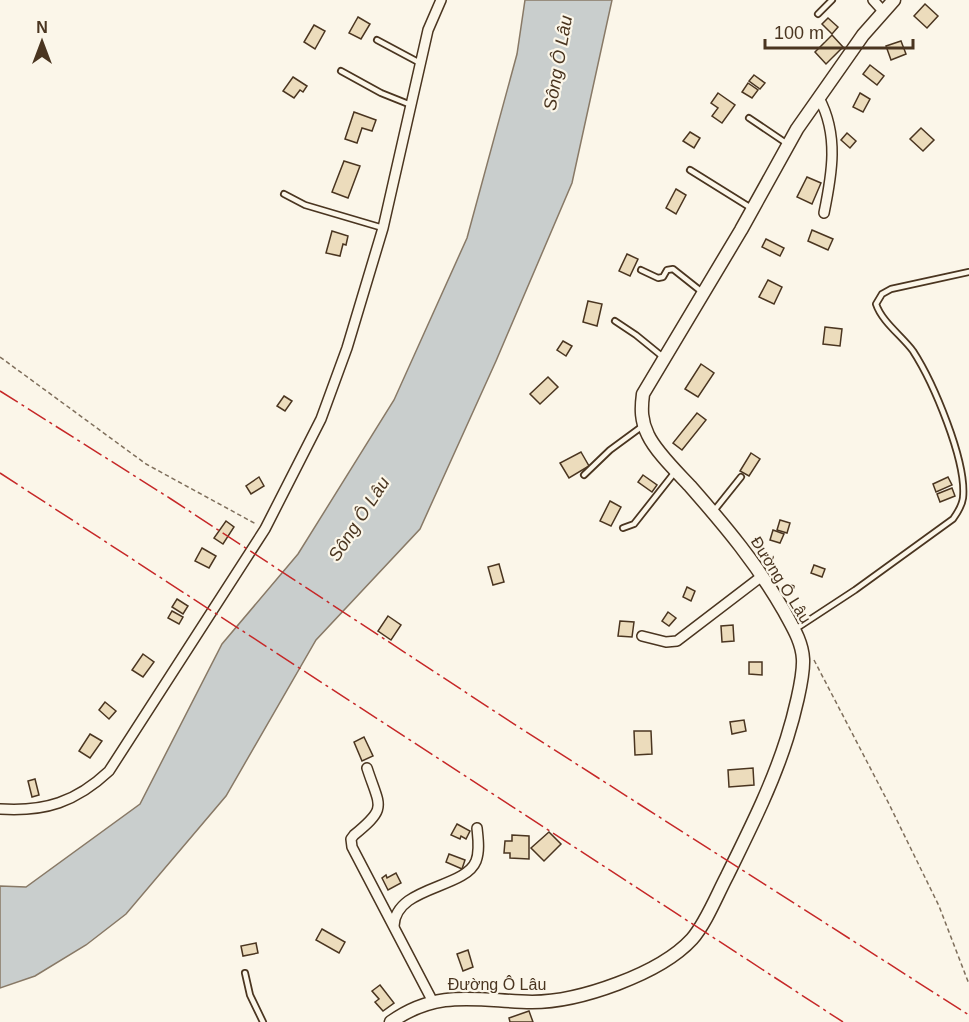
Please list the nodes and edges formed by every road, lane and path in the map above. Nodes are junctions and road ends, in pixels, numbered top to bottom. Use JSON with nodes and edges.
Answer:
{"nodes":[{"id":1,"x":441,"y":0,"type":"edge"},
{"id":2,"x":832,"y":0,"type":"edge"},
{"id":3,"x":873,"y":0,"type":"edge"},
{"id":4,"x":894,"y":0,"type":"edge"},
{"id":5,"x":883,"y":11,"type":"junction"},
{"id":6,"x":818,"y":14,"type":"dead end"},
{"id":7,"x":377,"y":40,"type":"dead end"},
{"id":8,"x":421,"y":64,"type":"junction"},
{"id":9,"x":341,"y":71,"type":"dead end"},
{"id":10,"x":819,"y":98,"type":"junction"},
{"id":11,"x":411,"y":105,"type":"junction"},
{"id":12,"x":749,"y":118,"type":"dead end"},
{"id":13,"x":788,"y":144,"type":"junction"},
{"id":14,"x":690,"y":170,"type":"dead end"},
{"id":15,"x":284,"y":194,"type":"dead end"},
{"id":16,"x":753,"y":208,"type":"junction"},
{"id":17,"x":824,"y":213,"type":"dead end"},
{"id":18,"x":383,"y":228,"type":"junction"},
{"id":19,"x":641,"y":270,"type":"dead end"},
{"id":20,"x":969,"y":272,"type":"edge"},
{"id":21,"x":703,"y":292,"type":"junction"},
{"id":22,"x":615,"y":321,"type":"dead end"},
{"id":23,"x":0,"y":357,"type":"edge"},
{"id":24,"x":663,"y":358,"type":"junction"},
{"id":25,"x":644,"y":425,"type":"junction"},
{"id":26,"x":676,"y":471,"type":"junction"},
{"id":27,"x":584,"y":475,"type":"dead end"},
{"id":28,"x":741,"y":477,"type":"dead end"},
{"id":29,"x":713,"y":512,"type":"junction"},
{"id":30,"x":623,"y":528,"type":"dead end"},
{"id":31,"x":265,"y":529,"type":"junction"},
{"id":32,"x":762,"y":576,"type":"junction"},
{"id":33,"x":795,"y":630,"type":"junction"},
{"id":34,"x":642,"y":636,"type":"dead end"},
{"id":35,"x":801,"y":648,"type":"junction"},
{"id":36,"x":367,"y":768,"type":"dead end"},
{"id":37,"x":0,"y":809,"type":"edge"},
{"id":38,"x":477,"y":828,"type":"dead end"},
{"id":39,"x":394,"y":926,"type":"junction"},
{"id":40,"x":244,"y":973,"type":"dead end"},
{"id":41,"x":969,"y":984,"type":"edge"},
{"id":42,"x":432,"y":1002,"type":"junction"},
{"id":43,"x":263,"y":1022,"type":"edge"},
{"id":44,"x":391,"y":1022,"type":"edge"}],
"edges":[{"from":1,"to":8,"type":"street"},
{"from":2,"to":6,"type":"lane"},
{"from":3,"to":5,"type":"street"},
{"from":4,"to":5,"type":"main road","name":"Đường Ô Lâu"},
{"from":5,"to":10,"type":"main road","name":"Đường Ô Lâu"},
{"from":7,"to":8,"type":"lane"},
{"from":8,"to":11,"type":"street"},
{"from":9,"to":11,"type":"lane"},
{"from":10,"to":13,"type":"main road","name":"Đường Ô Lâu"},
{"from":10,"to":17,"type":"street"},
{"from":11,"to":18,"type":"street"},
{"from":12,"to":13,"type":"lane"},
{"from":13,"to":16,"type":"main road","name":"Đường Ô Lâu"},
{"from":14,"to":16,"type":"lane"},
{"from":15,"to":18,"type":"lane"},
{"from":16,"to":21,"type":"main road","name":"Đường Ô Lâu"},
{"from":18,"to":31,"type":"street"},
{"from":19,"to":21,"type":"lane"},
{"from":20,"to":33,"type":"lane"},
{"from":21,"to":24,"type":"main road","name":"Đường Ô Lâu"},
{"from":22,"to":24,"type":"lane"},
{"from":23,"to":31,"type":"path"},
{"from":24,"to":25,"type":"main road","name":"Đường Ô Lâu"},
{"from":25,"to":26,"type":"main road","name":"Đường Ô Lâu"},
{"from":25,"to":27,"type":"lane"},
{"from":26,"to":29,"type":"main road","name":"Đường Ô Lâu"},
{"from":26,"to":30,"type":"lane"},
{"from":28,"to":29,"type":"lane"},
{"from":29,"to":32,"type":"main road","name":"Đường Ô Lâu"},
{"from":31,"to":37,"type":"street"},
{"from":32,"to":33,"type":"main road","name":"Đường Ô Lâu"},
{"from":32,"to":34,"type":"street"},
{"from":33,"to":35,"type":"main road","name":"Đường Ô Lâu"},
{"from":35,"to":41,"type":"path"},
{"from":35,"to":42,"type":"main road","name":"Đường Ô Lâu"},
{"from":36,"to":39,"type":"street"},
{"from":38,"to":39,"type":"street"},
{"from":39,"to":42,"type":"street"},
{"from":40,"to":43,"type":"lane"},
{"from":42,"to":44,"type":"main road","name":"Đường Ô Lâu"}]}
